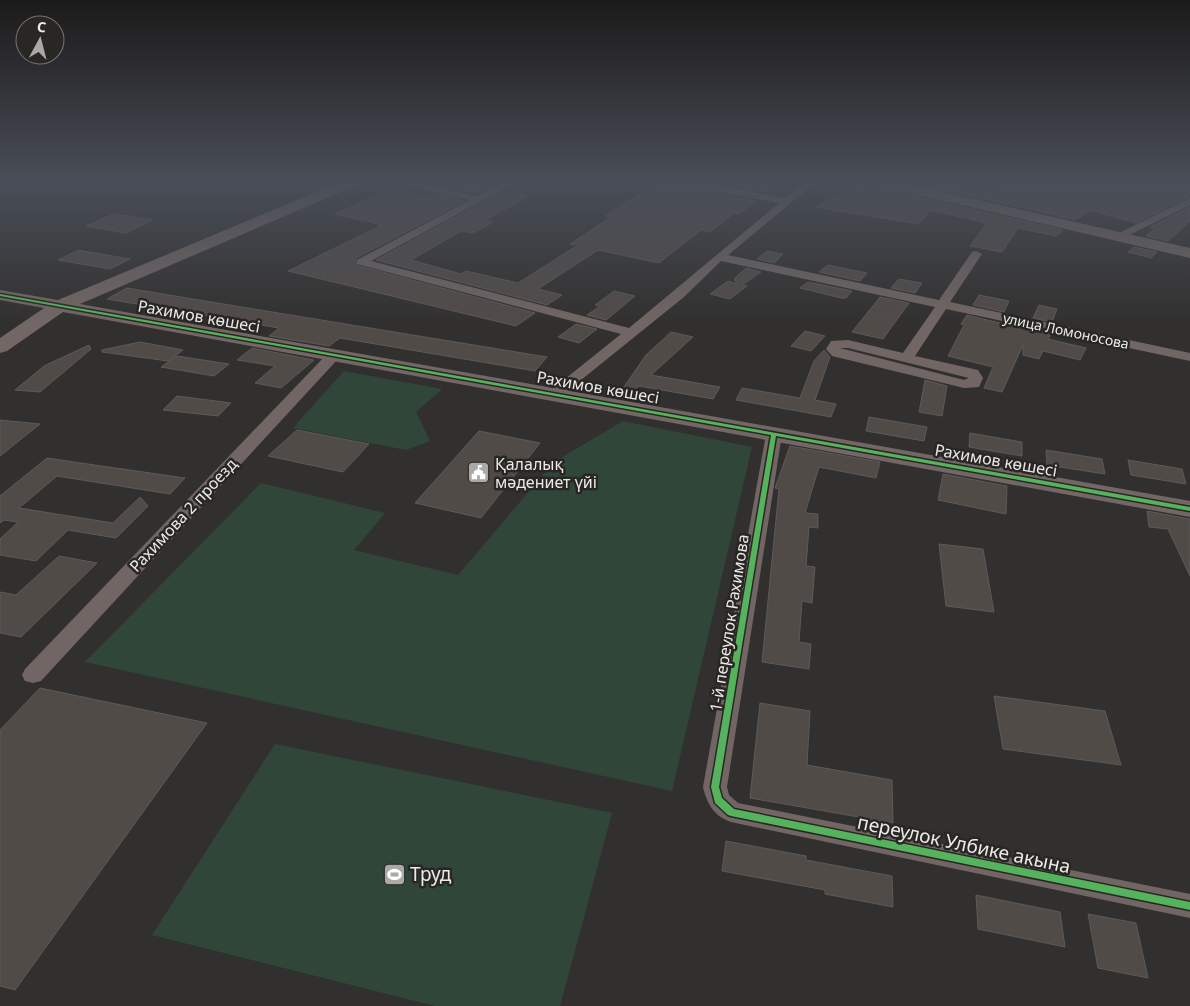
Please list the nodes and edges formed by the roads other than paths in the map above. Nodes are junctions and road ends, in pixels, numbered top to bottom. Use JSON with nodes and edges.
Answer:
{"nodes":[{"id":1,"x":239,"y":230,"type":"edge"},
{"id":2,"x":421,"y":230,"type":"edge"},
{"id":3,"x":751,"y":230,"type":"edge"},
{"id":4,"x":1091,"y":230,"type":"edge"},
{"id":5,"x":1130,"y":230,"type":"edge"},
{"id":6,"x":1117,"y":236,"type":"junction"},
{"id":7,"x":1190,"y":253,"type":"edge"},
{"id":8,"x":976,"y":254,"type":"dead end"},
{"id":9,"x":719,"y":257,"type":"junction"},
{"id":10,"x":0,"y":295,"type":"edge"},
{"id":11,"x":943,"y":305,"type":"junction"},
{"id":12,"x":60,"y":306,"type":"junction"},
{"id":13,"x":632,"y":333,"type":"junction"},
{"id":14,"x":0,"y":347,"type":"edge"},
{"id":15,"x":333,"y":356,"type":"junction"},
{"id":16,"x":1190,"y":357,"type":"edge"},
{"id":17,"x":907,"y":358,"type":"junction"},
{"id":18,"x":555,"y":394,"type":"junction"},
{"id":19,"x":774,"y":434,"type":"junction"},
{"id":20,"x":1190,"y":509,"type":"edge"},
{"id":21,"x":33,"y":675,"type":"dead end"},
{"id":22,"x":731,"y":812,"type":"joint"},
{"id":23,"x":1190,"y":906,"type":"edge"}],
"edges":[{"from":1,"to":12,"type":"street"},
{"from":2,"to":13,"type":"street"},
{"from":3,"to":9,"type":"street"},
{"from":4,"to":6,"type":"street"},
{"from":5,"to":6,"type":"street"},
{"from":6,"to":7,"type":"street"},
{"from":8,"to":11,"type":"street"},
{"from":9,"to":11,"type":"street","name":"улица Ломоносова"},
{"from":9,"to":13,"type":"street"},
{"from":10,"to":12,"type":"street","name":"Рахимов көшесі"},
{"from":11,"to":16,"type":"street","name":"улица Ломоносова"},
{"from":11,"to":17,"type":"street"},
{"from":12,"to":14,"type":"street"},
{"from":12,"to":15,"type":"street","name":"Рахимов көшесі"},
{"from":13,"to":18,"type":"street"},
{"from":15,"to":18,"type":"street","name":"Рахимов көшесі"},
{"from":15,"to":21,"type":"street","name":"Рахимова 2 проезд"},
{"from":17,"to":17,"type":"street"},
{"from":18,"to":19,"type":"street","name":"Рахимов көшесі"},
{"from":19,"to":20,"type":"street","name":"Рахимов көшесі"},
{"from":19,"to":22,"type":"street","name":"1-й переулок Рахимова"},
{"from":22,"to":23,"type":"street","name":"переулок Улбике акына"}]}
